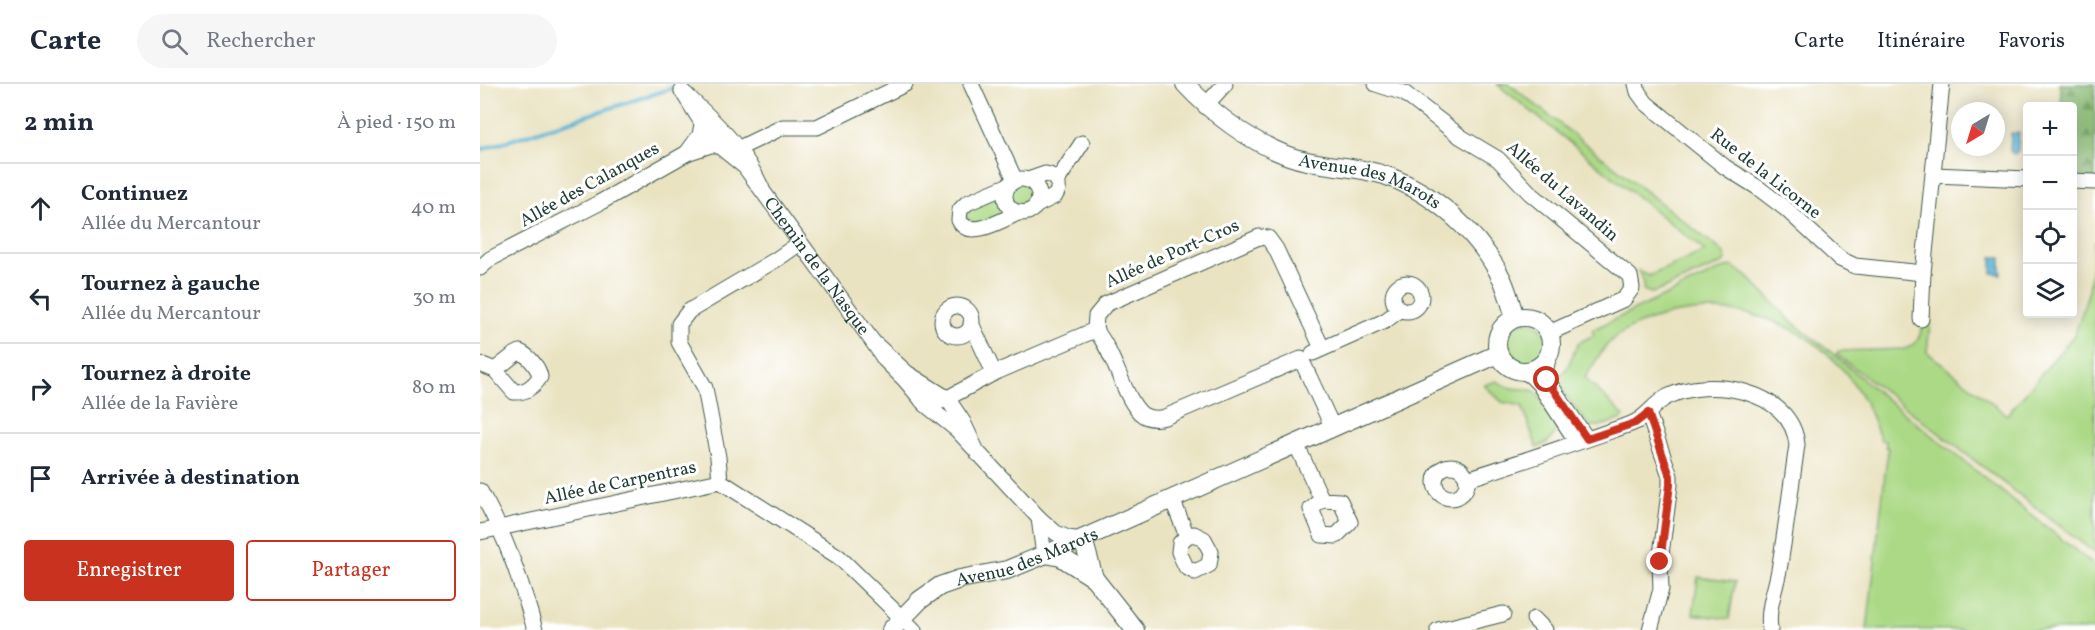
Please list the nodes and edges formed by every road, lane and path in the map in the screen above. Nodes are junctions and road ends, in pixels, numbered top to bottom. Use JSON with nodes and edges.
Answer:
{"nodes":[{"id":1,"x":905,"y":84,"type":"edge"},
{"id":2,"x":971,"y":84,"type":"edge"},
{"id":3,"x":1185,"y":84,"type":"edge"},
{"id":4,"x":1225,"y":84,"type":"edge"},
{"id":5,"x":1376,"y":84,"type":"edge"},
{"id":6,"x":1636,"y":84,"type":"edge"},
{"id":7,"x":1942,"y":84,"type":"edge"},
{"id":8,"x":680,"y":87,"type":"edge"},
{"id":9,"x":1205,"y":106,"type":"junction"},
{"id":10,"x":704,"y":128,"type":"junction"},
{"id":11,"x":1082,"y":143,"type":"dead end"},
{"id":12,"x":727,"y":145,"type":"junction"},
{"id":13,"x":687,"y":153,"type":"junction"},
{"id":14,"x":1934,"y":176,"type":"junction"},
{"id":15,"x":2023,"y":179,"type":"edge"},
{"id":16,"x":1058,"y":181,"type":"junction"},
{"id":17,"x":2077,"y":181,"type":"edge"},
{"id":18,"x":1017,"y":182,"type":"junction"},
{"id":19,"x":2095,"y":182,"type":"edge"},
{"id":20,"x":1037,"y":205,"type":"junction"},
{"id":21,"x":1020,"y":213,"type":"junction"},
{"id":22,"x":800,"y":243,"type":"junction"},
{"id":23,"x":480,"y":268,"type":"edge"},
{"id":24,"x":1923,"y":273,"type":"junction"},
{"id":25,"x":1401,"y":309,"type":"dead end"},
{"id":26,"x":1515,"y":318,"type":"junction"},
{"id":27,"x":1921,"y":319,"type":"dead end"},
{"id":28,"x":971,"y":323,"type":"dead end"},
{"id":29,"x":1095,"y":330,"type":"junction"},
{"id":30,"x":1549,"y":333,"type":"junction"},
{"id":31,"x":1322,"y":348,"type":"junction"},
{"id":32,"x":1498,"y":354,"type":"junction"},
{"id":33,"x":1548,"y":358,"type":"junction"},
{"id":34,"x":1301,"y":359,"type":"junction"},
{"id":35,"x":480,"y":364,"type":"edge"},
{"id":36,"x":495,"y":370,"type":"dead end"},
{"id":37,"x":1523,"y":371,"type":"junction"},
{"id":38,"x":994,"y":374,"type":"junction"},
{"id":39,"x":923,"y":394,"type":"junction"},
{"id":40,"x":947,"y":398,"type":"junction"},
{"id":41,"x":1648,"y":413,"type":"junction"},
{"id":42,"x":948,"y":422,"type":"junction"},
{"id":43,"x":1333,"y":428,"type":"junction"},
{"id":44,"x":1582,"y":441,"type":"junction"},
{"id":45,"x":1296,"y":444,"type":"junction"},
{"id":46,"x":978,"y":454,"type":"junction"},
{"id":47,"x":1467,"y":480,"type":"dead end"},
{"id":48,"x":720,"y":481,"type":"junction"},
{"id":49,"x":480,"y":490,"type":"edge"},
{"id":50,"x":1172,"y":500,"type":"junction"},
{"id":51,"x":1322,"y":500,"type":"dead end"},
{"id":52,"x":1039,"y":518,"type":"junction"},
{"id":53,"x":499,"y":528,"type":"junction"},
{"id":54,"x":480,"y":532,"type":"edge"},
{"id":55,"x":1187,"y":536,"type":"dead end"},
{"id":56,"x":1077,"y":542,"type":"junction"},
{"id":57,"x":1046,"y":554,"type":"junction"},
{"id":58,"x":1077,"y":566,"type":"junction"},
{"id":59,"x":1094,"y":578,"type":"junction"},
{"id":60,"x":1503,"y":614,"type":"dead end"},
{"id":61,"x":902,"y":626,"type":"edge"},
{"id":62,"x":535,"y":630,"type":"edge"},
{"id":63,"x":1135,"y":630,"type":"edge"},
{"id":64,"x":1438,"y":630,"type":"edge"},
{"id":65,"x":1650,"y":630,"type":"edge"},
{"id":66,"x":1770,"y":630,"type":"edge"}],
"edges":[{"from":1,"to":12,"type":"street","name":"Allée des Calanques"},
{"from":2,"to":18,"type":"street"},
{"from":3,"to":9,"type":"street","name":"Avenue des Marots"},
{"from":4,"to":9,"type":"street"},
{"from":5,"to":30,"type":"street","name":"Allée du Lavandin"},
{"from":6,"to":24,"type":"street","name":"Rue de la Licorne"},
{"from":7,"to":14,"type":"street"},
{"from":8,"to":10,"type":"street","name":"Chemin de la Nasque"},
{"from":8,"to":12,"type":"street","name":"Chemin de la Nasque"},
{"from":9,"to":26,"type":"street","name":"Avenue des Marots"},
{"from":10,"to":12,"type":"street"},
{"from":10,"to":13,"type":"street","name":"Allée des Calanques"},
{"from":11,"to":16,"type":"street"},
{"from":12,"to":13,"type":"street","name":"Allée des Calanques"},
{"from":12,"to":22,"type":"street","name":"Chemin de la Nasque"},
{"from":13,"to":23,"type":"street","name":"Allée des Calanques"},
{"from":14,"to":15,"type":"street"},
{"from":14,"to":24,"type":"street"},
{"from":16,"to":18,"type":"street"},
{"from":16,"to":20,"type":"street"},
{"from":17,"to":19,"type":"street"},
{"from":18,"to":20,"type":"street"},
{"from":18,"to":21,"type":"street"},
{"from":18,"to":21,"type":"street"},
{"from":20,"to":21,"type":"street"},
{"from":22,"to":39,"type":"street","name":"Chemin de la Nasque"},
{"from":22,"to":48,"type":"street"},
{"from":24,"to":27,"type":"street"},
{"from":25,"to":31,"type":"street"},
{"from":26,"to":30,"type":"street"},
{"from":26,"to":32,"type":"street"},
{"from":28,"to":38,"type":"street"},
{"from":29,"to":31,"type":"street","name":"Allée de Port-Cros"},
{"from":29,"to":34,"type":"street"},
{"from":29,"to":38,"type":"street"},
{"from":30,"to":33,"type":"street"},
{"from":31,"to":34,"type":"street"},
{"from":32,"to":37,"type":"street"},
{"from":32,"to":43,"type":"street","name":"Avenue des Marots"},
{"from":33,"to":37,"type":"street"},
{"from":33,"to":44,"type":"street"},
{"from":34,"to":43,"type":"street"},
{"from":35,"to":36,"type":"street"},
{"from":37,"to":44,"type":"street"},
{"from":38,"to":40,"type":"street"},
{"from":39,"to":40,"type":"street"},
{"from":39,"to":42,"type":"street","name":"Chemin de la Nasque"},
{"from":40,"to":42,"type":"street"},
{"from":40,"to":46,"type":"street","name":"Chemin de la Nasque"},
{"from":41,"to":44,"type":"street"},
{"from":41,"to":65,"type":"street"},
{"from":41,"to":66,"type":"street"},
{"from":42,"to":46,"type":"street","name":"Chemin de la Nasque"},
{"from":43,"to":45,"type":"street","name":"Avenue des Marots"},
{"from":44,"to":47,"type":"street"},
{"from":45,"to":50,"type":"street","name":"Avenue des Marots"},
{"from":45,"to":51,"type":"street"},
{"from":46,"to":52,"type":"street","name":"Chemin de la Nasque"},
{"from":48,"to":53,"type":"street","name":"Allée de Carpentras"},
{"from":48,"to":61,"type":"street","name":"Allée de Carpentras"},
{"from":49,"to":53,"type":"street"},
{"from":50,"to":55,"type":"street"},
{"from":50,"to":56,"type":"street","name":"Avenue des Marots"},
{"from":52,"to":56,"type":"street","name":"Chemin de la Nasque"},
{"from":52,"to":57,"type":"street"},
{"from":53,"to":54,"type":"street","name":"Allée de Carpentras"},
{"from":53,"to":62,"type":"street"},
{"from":56,"to":57,"type":"street","name":"Avenue des Marots"},
{"from":56,"to":58,"type":"street"},
{"from":56,"to":59,"type":"street"},
{"from":57,"to":58,"type":"street"},
{"from":57,"to":61,"type":"street","name":"Avenue des Marots"},
{"from":58,"to":59,"type":"street"},
{"from":59,"to":63,"type":"street"},
{"from":60,"to":64,"type":"street"}]}
